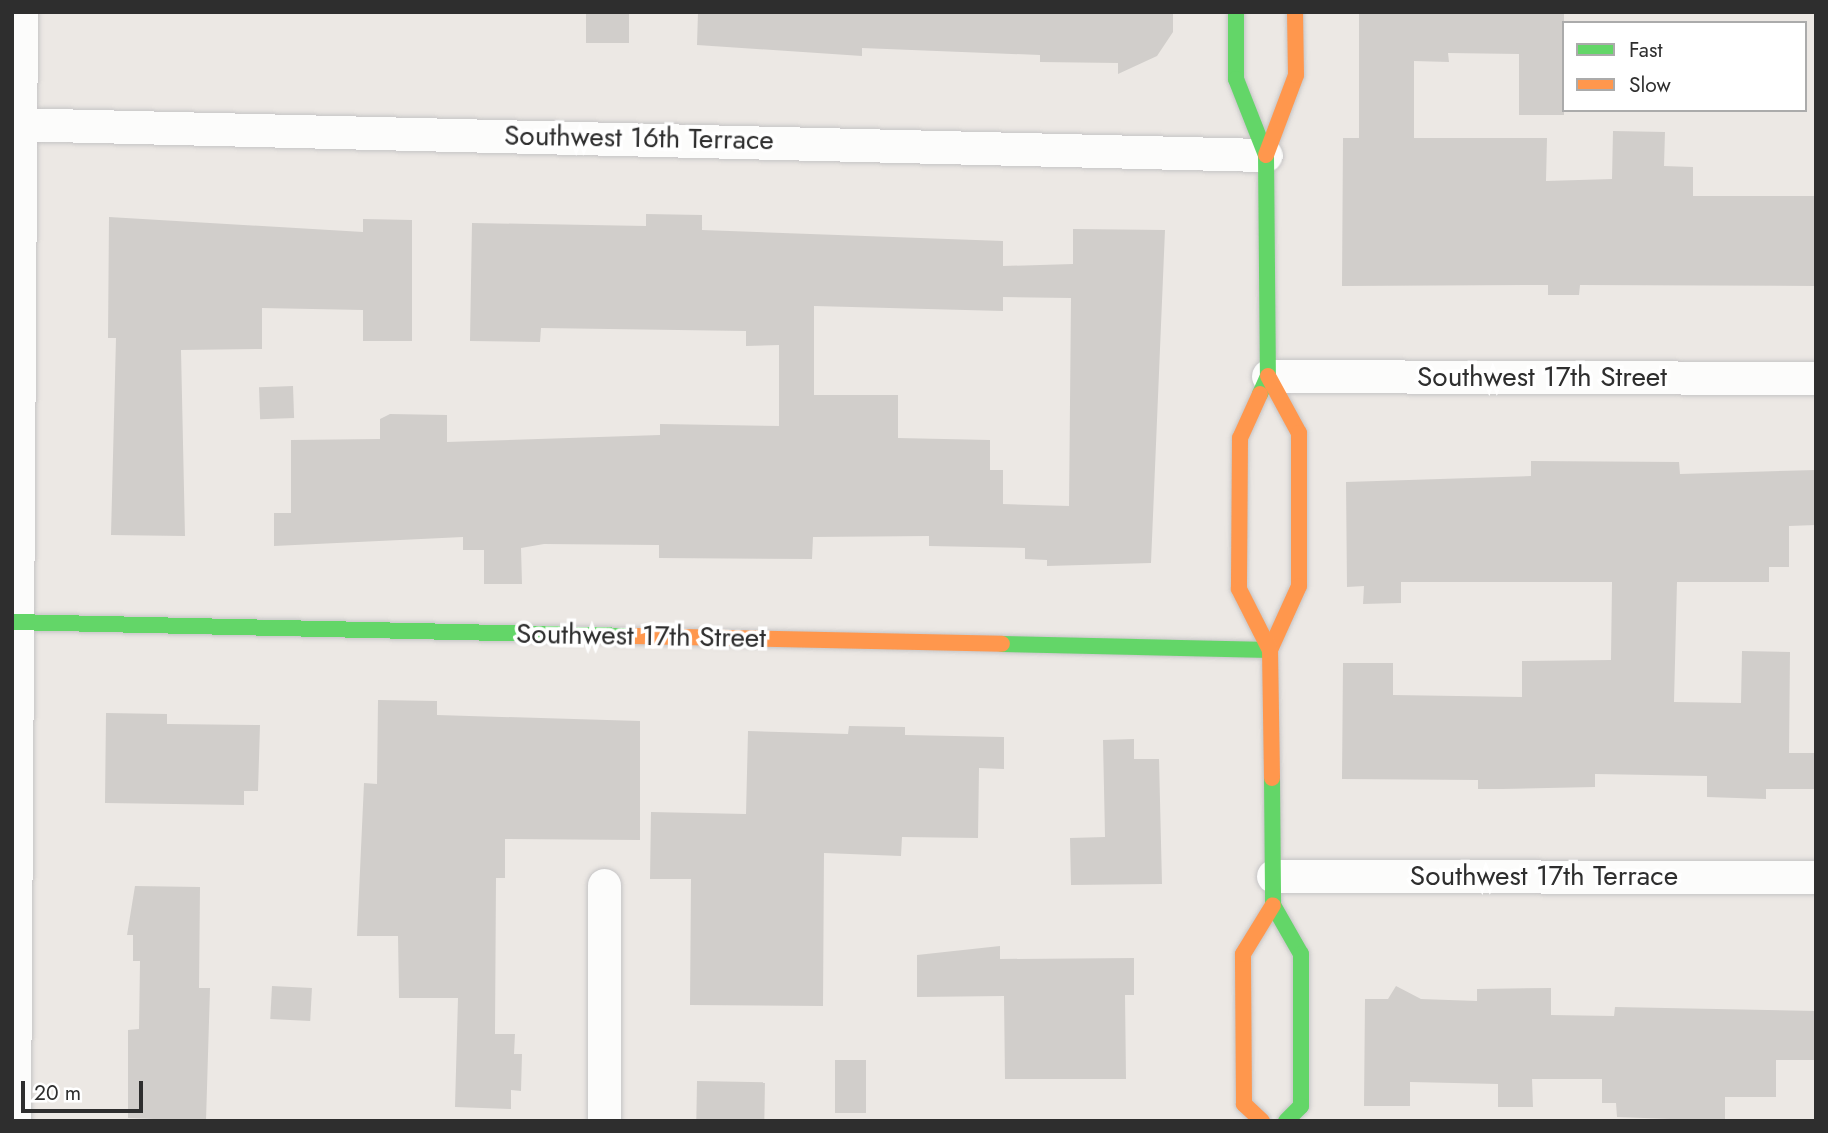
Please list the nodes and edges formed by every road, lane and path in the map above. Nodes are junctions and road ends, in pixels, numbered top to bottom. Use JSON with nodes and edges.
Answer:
{"nodes":[{"id":1,"x":22,"y":12,"type":"edge"},
{"id":2,"x":1236,"y":12,"type":"edge"},
{"id":3,"x":1295,"y":12,"type":"edge"},
{"id":4,"x":18,"y":124,"type":"edge"},
{"id":5,"x":1266,"y":155,"type":"junction"},
{"id":6,"x":1268,"y":376,"type":"junction"},
{"id":7,"x":1816,"y":378,"type":"edge"},
{"id":8,"x":15,"y":622,"type":"edge"},
{"id":9,"x":1270,"y":650,"type":"junction"},
{"id":10,"x":1816,"y":877,"type":"edge"},
{"id":11,"x":604,"y":885,"type":"dead end"},
{"id":12,"x":1273,"y":890,"type":"junction"},
{"id":13,"x":14,"y":1121,"type":"edge"},
{"id":14,"x":604,"y":1121,"type":"edge"},
{"id":15,"x":1262,"y":1121,"type":"edge"},
{"id":16,"x":1286,"y":1121,"type":"edge"}],
"edges":[{"from":1,"to":4,"type":"street"},
{"from":2,"to":5,"type":"main road"},
{"from":3,"to":5,"type":"main road"},
{"from":4,"to":5,"type":"street","name":"Southwest 16th Terrace"},
{"from":4,"to":8,"type":"street"},
{"from":5,"to":6,"type":"main road"},
{"from":6,"to":7,"type":"street","name":"Southwest 17th Street"},
{"from":6,"to":9,"type":"main road"},
{"from":6,"to":9,"type":"main road"},
{"from":8,"to":9,"type":"main road","name":"Southwest 17th Street"},
{"from":8,"to":13,"type":"street"},
{"from":9,"to":12,"type":"main road"},
{"from":10,"to":12,"type":"street","name":"Southwest 17th Terrace"},
{"from":11,"to":14,"type":"street"},
{"from":12,"to":15,"type":"main road"},
{"from":12,"to":16,"type":"main road"}]}
